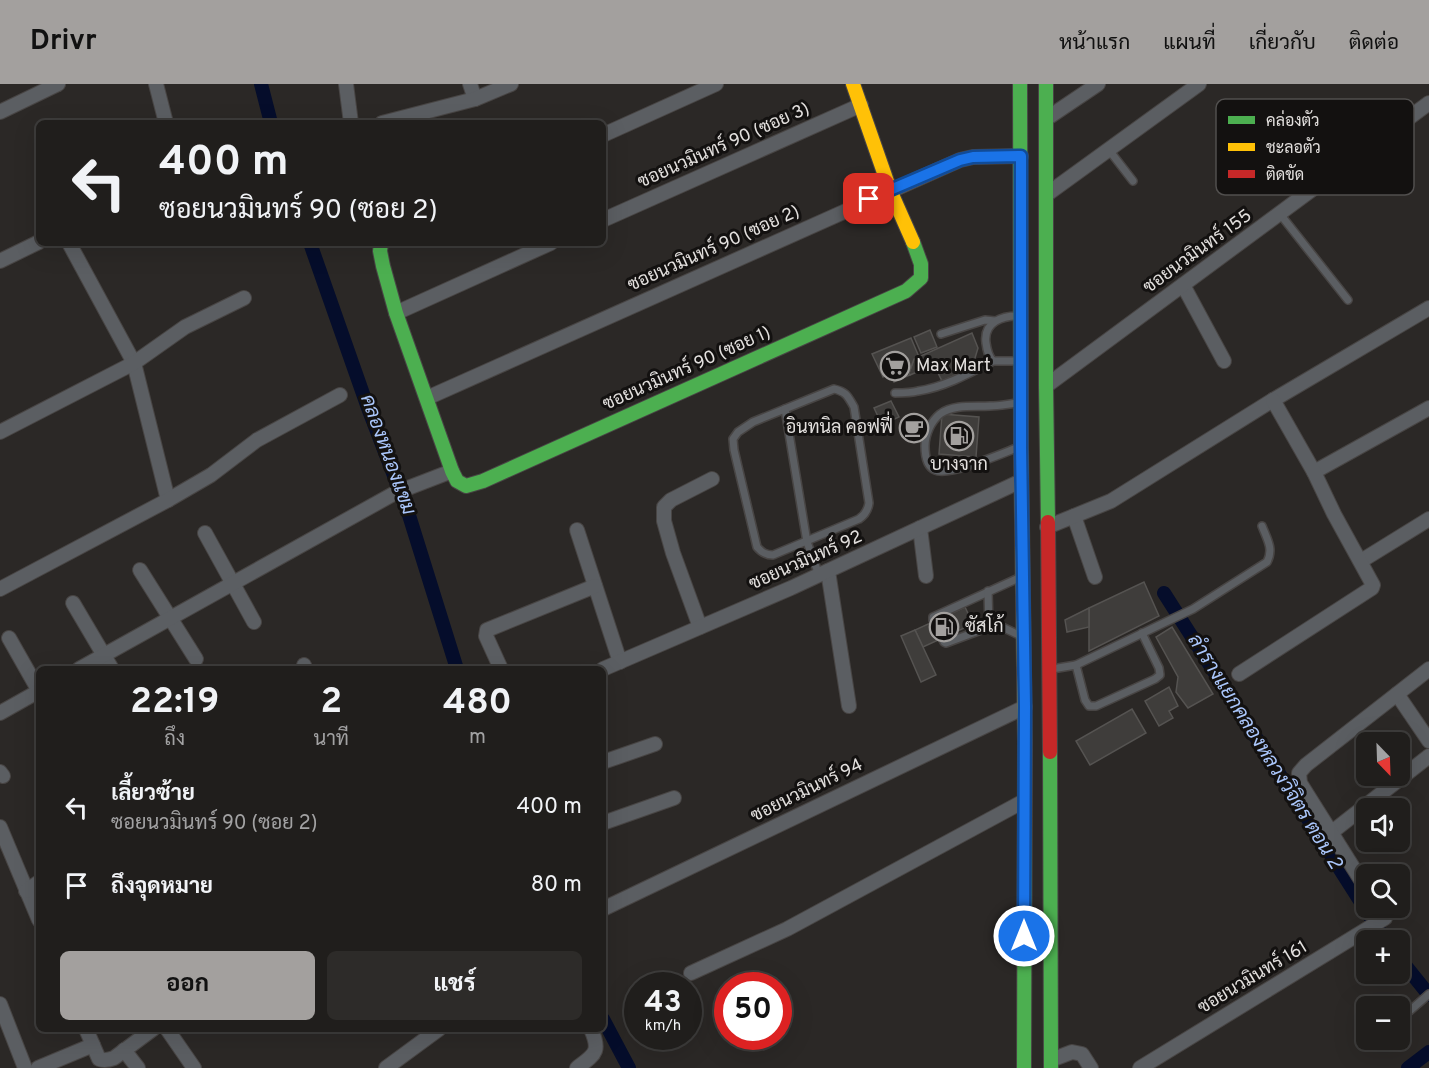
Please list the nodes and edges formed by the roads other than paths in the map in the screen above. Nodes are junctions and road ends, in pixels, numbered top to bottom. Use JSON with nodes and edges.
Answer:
{"nodes":[{"id":1,"x":58,"y":84,"type":"edge"},
{"id":2,"x":156,"y":84,"type":"edge"},
{"id":3,"x":346,"y":84,"type":"edge"},
{"id":4,"x":470,"y":84,"type":"edge"},
{"id":5,"x":511,"y":84,"type":"edge"},
{"id":6,"x":716,"y":84,"type":"edge"},
{"id":7,"x":853,"y":84,"type":"edge"},
{"id":8,"x":1020,"y":84,"type":"edge"},
{"id":9,"x":1046,"y":84,"type":"edge"},
{"id":10,"x":1098,"y":84,"type":"edge"},
{"id":11,"x":1199,"y":84,"type":"edge"},
{"id":12,"x":475,"y":99,"type":"junction"},
{"id":13,"x":1429,"y":103,"type":"edge"},
{"id":14,"x":861,"y":105,"type":"junction"},
{"id":15,"x":0,"y":112,"type":"edge"},
{"id":16,"x":1414,"y":114,"type":"edge"},
{"id":17,"x":1046,"y":119,"type":"junction"},
{"id":18,"x":165,"y":120,"type":"edge"},
{"id":19,"x":351,"y":120,"type":"edge"},
{"id":20,"x":394,"y":120,"type":"edge"},
{"id":21,"x":606,"y":134,"type":"edge"},
{"id":22,"x":1109,"y":150,"type":"junction"},
{"id":23,"x":1021,"y":156,"type":"junction"},
{"id":24,"x":1133,"y":181,"type":"dead end"},
{"id":25,"x":890,"y":190,"type":"junction"},
{"id":26,"x":1046,"y":195,"type":"junction"},
{"id":27,"x":1306,"y":195,"type":"edge"},
{"id":28,"x":1280,"y":214,"type":"junction"},
{"id":29,"x":606,"y":219,"type":"edge"},
{"id":30,"x":36,"y":243,"type":"edge"},
{"id":31,"x":71,"y":246,"type":"edge"},
{"id":32,"x":381,"y":246,"type":"edge"},
{"id":33,"x":544,"y":246,"type":"edge"},
{"id":34,"x":0,"y":261,"type":"edge"},
{"id":35,"x":1183,"y":285,"type":"junction"},
{"id":36,"x":244,"y":298,"type":"dead end"},
{"id":37,"x":1348,"y":300,"type":"dead end"},
{"id":38,"x":1429,"y":308,"type":"edge"},
{"id":39,"x":396,"y":313,"type":"junction"},
{"id":40,"x":1021,"y":316,"type":"junction"},
{"id":41,"x":995,"y":321,"type":"junction"},
{"id":42,"x":941,"y":334,"type":"dead end"},
{"id":43,"x":993,"y":361,"type":"junction"},
{"id":44,"x":1021,"y":361,"type":"junction"},
{"id":45,"x":1224,"y":361,"type":"dead end"},
{"id":46,"x":134,"y":363,"type":"junction"},
{"id":47,"x":1046,"y":386,"type":"junction"},
{"id":48,"x":895,"y":393,"type":"dead end"},
{"id":49,"x":340,"y":395,"type":"dead end"},
{"id":50,"x":427,"y":398,"type":"junction"},
{"id":51,"x":1273,"y":400,"type":"junction"},
{"id":52,"x":1021,"y":403,"type":"junction"},
{"id":53,"x":1429,"y":408,"type":"edge"},
{"id":54,"x":785,"y":409,"type":"junction"},
{"id":55,"x":0,"y":432,"type":"edge"},
{"id":56,"x":1021,"y":447,"type":"junction"},
{"id":57,"x":452,"y":471,"type":"junction"},
{"id":58,"x":1314,"y":472,"type":"junction"},
{"id":59,"x":712,"y":479,"type":"dead end"},
{"id":60,"x":1021,"y":481,"type":"junction"},
{"id":61,"x":168,"y":500,"type":"junction"},
{"id":62,"x":1074,"y":516,"type":"junction"},
{"id":63,"x":1429,"y":519,"type":"edge"},
{"id":64,"x":1262,"y":526,"type":"dead end"},
{"id":65,"x":1047,"y":527,"type":"junction"},
{"id":66,"x":920,"y":528,"type":"junction"},
{"id":67,"x":577,"y":530,"type":"dead end"},
{"id":68,"x":205,"y":533,"type":"dead end"},
{"id":69,"x":807,"y":542,"type":"junction"},
{"id":70,"x":1361,"y":561,"type":"junction"},
{"id":71,"x":140,"y":570,"type":"dead end"},
{"id":72,"x":823,"y":573,"type":"junction"},
{"id":73,"x":926,"y":576,"type":"dead end"},
{"id":74,"x":1023,"y":576,"type":"junction"},
{"id":75,"x":1095,"y":577,"type":"dead end"},
{"id":76,"x":232,"y":584,"type":"junction"},
{"id":77,"x":595,"y":586,"type":"junction"},
{"id":78,"x":0,"y":589,"type":"edge"},
{"id":79,"x":988,"y":591,"type":"junction"},
{"id":80,"x":73,"y":603,"type":"dead end"},
{"id":81,"x":171,"y":618,"type":"junction"},
{"id":82,"x":254,"y":622,"type":"dead end"},
{"id":83,"x":700,"y":627,"type":"junction"},
{"id":84,"x":989,"y":627,"type":"junction"},
{"id":85,"x":1142,"y":633,"type":"junction"},
{"id":86,"x":9,"y":638,"type":"dead end"},
{"id":87,"x":1024,"y":638,"type":"junction"},
{"id":88,"x":104,"y":655,"type":"junction"},
{"id":89,"x":196,"y":659,"type":"dead end"},
{"id":90,"x":620,"y":662,"type":"junction"},
{"id":91,"x":1076,"y":665,"type":"junction"},
{"id":92,"x":85,"y":666,"type":"edge"},
{"id":93,"x":110,"y":666,"type":"edge"},
{"id":94,"x":500,"y":666,"type":"edge"},
{"id":95,"x":606,"y":668,"type":"edge"},
{"id":96,"x":1049,"y":669,"type":"junction"},
{"id":97,"x":1429,"y":669,"type":"edge"},
{"id":98,"x":1239,"y":674,"type":"dead end"},
{"id":99,"x":36,"y":686,"type":"edge"},
{"id":100,"x":36,"y":693,"type":"edge"},
{"id":101,"x":1397,"y":694,"type":"junction"},
{"id":102,"x":849,"y":705,"type":"dead end"},
{"id":103,"x":1025,"y":706,"type":"junction"},
{"id":104,"x":1050,"y":707,"type":"junction"},
{"id":105,"x":0,"y":713,"type":"edge"},
{"id":106,"x":1429,"y":741,"type":"edge"},
{"id":107,"x":655,"y":744,"type":"dead end"},
{"id":108,"x":1429,"y":756,"type":"edge"},
{"id":109,"x":606,"y":761,"type":"edge"},
{"id":110,"x":674,"y":798,"type":"dead end"},
{"id":111,"x":1024,"y":801,"type":"junction"},
{"id":112,"x":606,"y":822,"type":"edge"},
{"id":113,"x":0,"y":827,"type":"edge"},
{"id":114,"x":1332,"y":832,"type":"junction"},
{"id":115,"x":1356,"y":872,"type":"edge"},
{"id":116,"x":36,"y":884,"type":"edge"},
{"id":117,"x":26,"y":891,"type":"junction"},
{"id":118,"x":606,"y":908,"type":"edge"},
{"id":119,"x":36,"y":913,"type":"edge"},
{"id":120,"x":1378,"y":918,"type":"edge"},
{"id":121,"x":693,"y":972,"type":"edge"},
{"id":122,"x":1429,"y":994,"type":"edge"},
{"id":123,"x":0,"y":1004,"type":"edge"},
{"id":124,"x":1410,"y":1010,"type":"edge"},
{"id":125,"x":87,"y":1032,"type":"edge"},
{"id":126,"x":149,"y":1032,"type":"edge"},
{"id":127,"x":169,"y":1032,"type":"edge"},
{"id":128,"x":435,"y":1032,"type":"edge"},
{"id":129,"x":592,"y":1032,"type":"edge"},
{"id":130,"x":93,"y":1045,"type":"junction"},
{"id":131,"x":124,"y":1050,"type":"junction"},
{"id":132,"x":1051,"y":1064,"type":"edge"},
{"id":133,"x":25,"y":1068,"type":"edge"},
{"id":134,"x":38,"y":1068,"type":"edge"},
{"id":135,"x":138,"y":1068,"type":"edge"},
{"id":136,"x":194,"y":1068,"type":"edge"},
{"id":137,"x":386,"y":1068,"type":"edge"},
{"id":138,"x":577,"y":1068,"type":"edge"},
{"id":139,"x":1024,"y":1068,"type":"edge"},
{"id":140,"x":1091,"y":1068,"type":"edge"},
{"id":141,"x":1140,"y":1068,"type":"edge"}],
"edges":[{"from":1,"to":15,"type":"street"},
{"from":2,"to":18,"type":"street"},
{"from":3,"to":19,"type":"street"},
{"from":4,"to":12,"type":"street"},
{"from":5,"to":12,"type":"street"},
{"from":6,"to":21,"type":"street"},
{"from":7,"to":14,"type":"main road"},
{"from":8,"to":23,"type":"main road"},
{"from":9,"to":17,"type":"main road"},
{"from":10,"to":17,"type":"street"},
{"from":11,"to":22,"type":"street"},
{"from":12,"to":20,"type":"street"},
{"from":13,"to":16,"type":"street","name":"ซอยนวมินทร์ 155"},
{"from":14,"to":25,"type":"main road"},
{"from":14,"to":29,"type":"street","name":"ซอยนวมินทร์ 90 (ซอย 3)"},
{"from":17,"to":26,"type":"main road"},
{"from":22,"to":24,"type":"lane"},
{"from":22,"to":26,"type":"street"},
{"from":23,"to":25,"type":"street","name":"ซอยนวมินทร์ 90 (ซอย 2)"},
{"from":23,"to":40,"type":"main road"},
{"from":25,"to":50,"type":"street","name":"ซอยนวมินทร์ 90 (ซอย 2)"},
{"from":25,"to":57,"type":"main road","name":"ซอยนวมินทร์ 90 (ซอย 1)"},
{"from":26,"to":47,"type":"main road"},
{"from":27,"to":28,"type":"street","name":"ซอยนวมินทร์ 155"},
{"from":28,"to":35,"type":"street","name":"ซอยนวมินทร์ 155"},
{"from":28,"to":37,"type":"lane"},
{"from":30,"to":34,"type":"street"},
{"from":31,"to":46,"type":"street"},
{"from":32,"to":39,"type":"main road"},
{"from":33,"to":39,"type":"street"},
{"from":35,"to":45,"type":"street"},
{"from":35,"to":47,"type":"street","name":"ซอยนวมินทร์ 155"},
{"from":36,"to":46,"type":"street"},
{"from":38,"to":51,"type":"street"},
{"from":39,"to":50,"type":"main road"},
{"from":40,"to":41,"type":"lane"},
{"from":40,"to":44,"type":"main road"},
{"from":41,"to":42,"type":"lane"},
{"from":41,"to":43,"type":"lane"},
{"from":43,"to":44,"type":"lane"},
{"from":43,"to":48,"type":"lane"},
{"from":44,"to":52,"type":"main road"},
{"from":46,"to":55,"type":"street"},
{"from":46,"to":61,"type":"street"},
{"from":47,"to":65,"type":"main road"},
{"from":49,"to":61,"type":"street"},
{"from":50,"to":57,"type":"main road"},
{"from":51,"to":58,"type":"street"},
{"from":51,"to":62,"type":"street"},
{"from":52,"to":56,"type":"main road"},
{"from":52,"to":56,"type":"lane"},
{"from":53,"to":58,"type":"street"},
{"from":54,"to":69,"type":"lane"},
{"from":54,"to":69,"type":"lane"},
{"from":54,"to":69,"type":"lane"},
{"from":56,"to":60,"type":"main road"},
{"from":57,"to":76,"type":"street"},
{"from":58,"to":70,"type":"street"},
{"from":59,"to":83,"type":"street"},
{"from":60,"to":66,"type":"street","name":"ซอยนวมินทร์ 92"},
{"from":60,"to":74,"type":"main road"},
{"from":61,"to":78,"type":"street"},
{"from":62,"to":65,"type":"street"},
{"from":62,"to":75,"type":"street"},
{"from":63,"to":70,"type":"street"},
{"from":64,"to":85,"type":"lane"},
{"from":65,"to":96,"type":"main road"},
{"from":66,"to":72,"type":"street","name":"ซอยนวมินทร์ 92"},
{"from":66,"to":73,"type":"street"},
{"from":67,"to":77,"type":"street"},
{"from":68,"to":76,"type":"street"},
{"from":69,"to":72,"type":"lane"},
{"from":70,"to":98,"type":"street"},
{"from":71,"to":81,"type":"street"},
{"from":72,"to":83,"type":"street","name":"ซอยนวมินทร์ 92"},
{"from":72,"to":102,"type":"street"},
{"from":74,"to":79,"type":"lane"},
{"from":74,"to":87,"type":"main road"},
{"from":76,"to":81,"type":"street"},
{"from":76,"to":82,"type":"street"},
{"from":77,"to":90,"type":"street"},
{"from":77,"to":94,"type":"street"},
{"from":79,"to":84,"type":"lane"},
{"from":79,"to":84,"type":"lane"},
{"from":80,"to":88,"type":"street"},
{"from":81,"to":88,"type":"street"},
{"from":81,"to":89,"type":"street"},
{"from":83,"to":90,"type":"street","name":"ซอยนวมินทร์ 92"},
{"from":84,"to":87,"type":"lane"},
{"from":85,"to":91,"type":"lane"},
{"from":85,"to":91,"type":"lane"},
{"from":86,"to":99,"type":"street"},
{"from":87,"to":103,"type":"main road"},
{"from":88,"to":92,"type":"street"},
{"from":88,"to":93,"type":"street"},
{"from":90,"to":95,"type":"street","name":"ซอยนวมินทร์ 92"},
{"from":91,"to":96,"type":"lane"},
{"from":96,"to":104,"type":"main road"},
{"from":97,"to":101,"type":"street"},
{"from":100,"to":105,"type":"street"},
{"from":101,"to":106,"type":"street"},
{"from":101,"to":114,"type":"street"},
{"from":103,"to":104,"type":"main road"},
{"from":103,"to":111,"type":"main road"},
{"from":103,"to":118,"type":"street","name":"ซอยนวมินทร์ 94"},
{"from":104,"to":132,"type":"main road"},
{"from":107,"to":109,"type":"street"},
{"from":108,"to":114,"type":"street"},
{"from":110,"to":112,"type":"street"},
{"from":111,"to":121,"type":"street"},
{"from":111,"to":139,"type":"main road"},
{"from":113,"to":117,"type":"street"},
{"from":114,"to":115,"type":"street"},
{"from":116,"to":117,"type":"street"},
{"from":117,"to":119,"type":"street"},
{"from":120,"to":141,"type":"street","name":"ซอยนวมินทร์ 161"},
{"from":122,"to":124,"type":"lane"},
{"from":123,"to":133,"type":"street"},
{"from":125,"to":130,"type":"street"},
{"from":126,"to":131,"type":"street"},
{"from":127,"to":136,"type":"street"},
{"from":128,"to":137,"type":"street"},
{"from":129,"to":138,"type":"street"},
{"from":130,"to":131,"type":"street"},
{"from":130,"to":134,"type":"street"},
{"from":131,"to":135,"type":"street"},
{"from":132,"to":140,"type":"street"}]}
